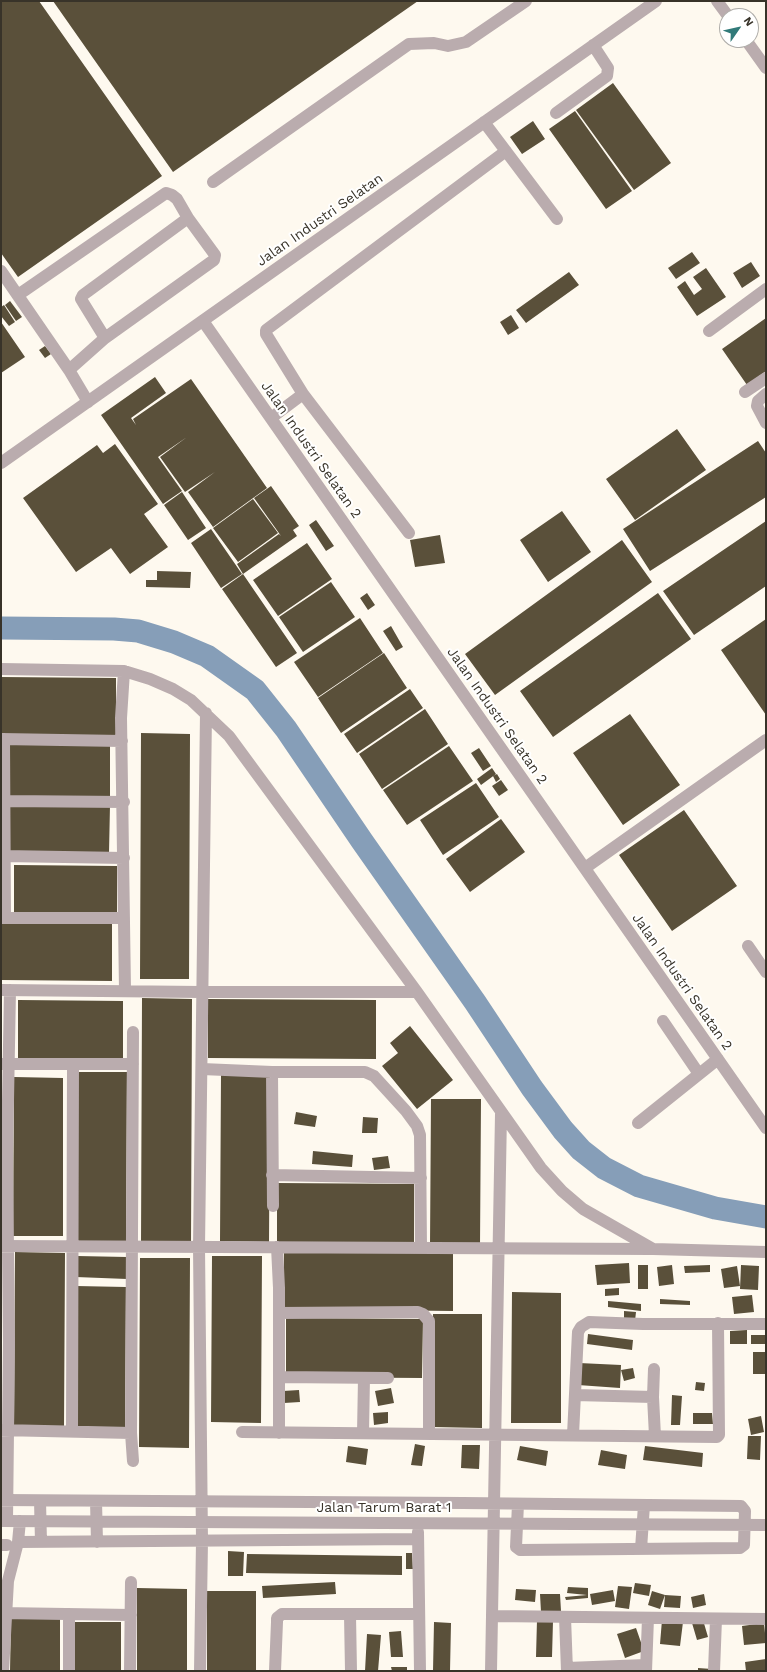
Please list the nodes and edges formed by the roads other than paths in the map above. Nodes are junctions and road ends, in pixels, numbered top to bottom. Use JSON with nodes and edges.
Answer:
{"nodes":[{"id":1,"x":526,"y":1,"type":"edge"},
{"id":2,"x":656,"y":1,"type":"edge"},
{"id":3,"x":594,"y":45,"type":"junction"},
{"id":4,"x":752,"y":48,"type":"edge"},
{"id":5,"x":766,"y":68,"type":"edge"},
{"id":6,"x":556,"y":113,"type":"dead end"},
{"id":7,"x":484,"y":122,"type":"junction"},
{"id":8,"x":506,"y":151,"type":"junction"},
{"id":9,"x":213,"y":182,"type":"dead end"},
{"id":10,"x":188,"y":218,"type":"junction"},
{"id":11,"x":557,"y":219,"type":"dead end"},
{"id":12,"x":1,"y":271,"type":"edge"},
{"id":13,"x":766,"y":289,"type":"edge"},
{"id":14,"x":18,"y":295,"type":"junction"},
{"id":15,"x":203,"y":321,"type":"junction"},
{"id":16,"x":708,"y":331,"type":"dead end"},
{"id":17,"x":105,"y":338,"type":"junction"},
{"id":18,"x":69,"y":370,"type":"junction"},
{"id":19,"x":766,"y":378,"type":"edge"},
{"id":20,"x":746,"y":392,"type":"dead end"},
{"id":21,"x":303,"y":394,"type":"junction"},
{"id":22,"x":766,"y":394,"type":"edge"},
{"id":23,"x":88,"y":402,"type":"junction"},
{"id":24,"x":271,"y":418,"type":"junction"},
{"id":25,"x":766,"y":423,"type":"edge"},
{"id":26,"x":1,"y":463,"type":"edge"},
{"id":27,"x":409,"y":533,"type":"dead end"},
{"id":28,"x":1,"y":670,"type":"edge"},
{"id":29,"x":124,"y":671,"type":"junction"},
{"id":30,"x":206,"y":713,"type":"junction"},
{"id":31,"x":2,"y":739,"type":"edge"},
{"id":32,"x":766,"y":740,"type":"edge"},
{"id":33,"x":122,"y":741,"type":"junction"},
{"id":34,"x":5,"y":801,"type":"junction"},
{"id":35,"x":124,"y":802,"type":"junction"},
{"id":36,"x":4,"y":856,"type":"junction"},
{"id":37,"x":124,"y":858,"type":"junction"},
{"id":38,"x":585,"y":868,"type":"junction"},
{"id":39,"x":3,"y":918,"type":"edge"},
{"id":40,"x":124,"y":918,"type":"junction"},
{"id":41,"x":748,"y":946,"type":"dead end"},
{"id":42,"x":766,"y":972,"type":"edge"},
{"id":43,"x":6,"y":990,"type":"edge"},
{"id":44,"x":125,"y":990,"type":"junction"},
{"id":45,"x":201,"y":992,"type":"junction"},
{"id":46,"x":418,"y":992,"type":"junction"},
{"id":47,"x":663,"y":1021,"type":"dead end"},
{"id":48,"x":133,"y":1032,"type":"dead end"},
{"id":49,"x":718,"y":1059,"type":"junction"},
{"id":50,"x":5,"y":1064,"type":"edge"},
{"id":51,"x":73,"y":1064,"type":"junction"},
{"id":52,"x":133,"y":1064,"type":"junction"},
{"id":53,"x":202,"y":1068,"type":"junction"},
{"id":54,"x":272,"y":1072,"type":"junction"},
{"id":55,"x":699,"y":1074,"type":"junction"},
{"id":56,"x":501,"y":1114,"type":"junction"},
{"id":57,"x":762,"y":1116,"type":"edge"},
{"id":58,"x":638,"y":1123,"type":"dead end"},
{"id":59,"x":766,"y":1128,"type":"edge"},
{"id":60,"x":272,"y":1175,"type":"junction"},
{"id":61,"x":421,"y":1178,"type":"junction"},
{"id":62,"x":273,"y":1206,"type":"dead end"},
{"id":63,"x":5,"y":1246,"type":"edge"},
{"id":64,"x":74,"y":1246,"type":"junction"},
{"id":65,"x":133,"y":1246,"type":"junction"},
{"id":66,"x":199,"y":1247,"type":"junction"},
{"id":67,"x":276,"y":1247,"type":"junction"},
{"id":68,"x":422,"y":1248,"type":"junction"},
{"id":69,"x":499,"y":1248,"type":"junction"},
{"id":70,"x":652,"y":1249,"type":"junction"},
{"id":71,"x":766,"y":1252,"type":"edge"},
{"id":72,"x":279,"y":1313,"type":"junction"},
{"id":73,"x":718,"y":1323,"type":"junction"},
{"id":74,"x":766,"y":1324,"type":"edge"},
{"id":75,"x":654,"y":1369,"type":"dead end"},
{"id":76,"x":279,"y":1377,"type":"junction"},
{"id":77,"x":364,"y":1378,"type":"junction"},
{"id":78,"x":388,"y":1378,"type":"dead end"},
{"id":79,"x":575,"y":1395,"type":"junction"},
{"id":80,"x":653,"y":1398,"type":"junction"},
{"id":81,"x":4,"y":1430,"type":"edge"},
{"id":82,"x":72,"y":1431,"type":"junction"},
{"id":83,"x":242,"y":1432,"type":"dead end"},
{"id":84,"x":131,"y":1433,"type":"junction"},
{"id":85,"x":279,"y":1433,"type":"junction"},
{"id":86,"x":363,"y":1433,"type":"junction"},
{"id":87,"x":429,"y":1434,"type":"junction"},
{"id":88,"x":495,"y":1435,"type":"junction"},
{"id":89,"x":573,"y":1435,"type":"junction"},
{"id":90,"x":655,"y":1436,"type":"junction"},
{"id":91,"x":133,"y":1461,"type":"dead end"},
{"id":92,"x":4,"y":1500,"type":"edge"},
{"id":93,"x":40,"y":1501,"type":"junction"},
{"id":94,"x":96,"y":1501,"type":"junction"},
{"id":95,"x":133,"y":1501,"type":"junction"},
{"id":96,"x":166,"y":1501,"type":"junction"},
{"id":97,"x":202,"y":1502,"type":"junction"},
{"id":98,"x":231,"y":1502,"type":"junction"},
{"id":99,"x":273,"y":1502,"type":"junction"},
{"id":100,"x":313,"y":1502,"type":"junction"},
{"id":101,"x":359,"y":1503,"type":"junction"},
{"id":102,"x":395,"y":1503,"type":"junction"},
{"id":103,"x":428,"y":1503,"type":"junction"},
{"id":104,"x":463,"y":1503,"type":"junction"},
{"id":105,"x":494,"y":1504,"type":"junction"},
{"id":106,"x":518,"y":1504,"type":"junction"},
{"id":107,"x":569,"y":1504,"type":"junction"},
{"id":108,"x":606,"y":1505,"type":"junction"},
{"id":109,"x":644,"y":1505,"type":"junction"},
{"id":110,"x":685,"y":1505,"type":"junction"},
{"id":111,"x":719,"y":1506,"type":"junction"},
{"id":112,"x":4,"y":1521,"type":"edge"},
{"id":113,"x":20,"y":1521,"type":"junction"},
{"id":114,"x":40,"y":1521,"type":"junction"},
{"id":115,"x":97,"y":1521,"type":"junction"},
{"id":116,"x":132,"y":1521,"type":"junction"},
{"id":117,"x":165,"y":1522,"type":"junction"},
{"id":118,"x":202,"y":1522,"type":"junction"},
{"id":119,"x":231,"y":1522,"type":"junction"},
{"id":120,"x":273,"y":1522,"type":"junction"},
{"id":121,"x":313,"y":1523,"type":"junction"},
{"id":122,"x":360,"y":1523,"type":"junction"},
{"id":123,"x":395,"y":1523,"type":"junction"},
{"id":124,"x":423,"y":1523,"type":"junction"},
{"id":125,"x":463,"y":1524,"type":"junction"},
{"id":126,"x":494,"y":1524,"type":"junction"},
{"id":127,"x":517,"y":1524,"type":"junction"},
{"id":128,"x":567,"y":1524,"type":"junction"},
{"id":129,"x":606,"y":1524,"type":"junction"},
{"id":130,"x":642,"y":1525,"type":"junction"},
{"id":131,"x":684,"y":1525,"type":"junction"},
{"id":132,"x":720,"y":1525,"type":"junction"},
{"id":133,"x":744,"y":1525,"type":"junction"},
{"id":134,"x":766,"y":1525,"type":"edge"},
{"id":135,"x":394,"y":1539,"type":"junction"},
{"id":136,"x":418,"y":1539,"type":"junction"},
{"id":137,"x":231,"y":1540,"type":"junction"},
{"id":138,"x":274,"y":1540,"type":"junction"},
{"id":139,"x":315,"y":1540,"type":"junction"},
{"id":140,"x":360,"y":1540,"type":"junction"},
{"id":141,"x":132,"y":1541,"type":"junction"},
{"id":142,"x":164,"y":1541,"type":"junction"},
{"id":143,"x":202,"y":1541,"type":"junction"},
{"id":144,"x":40,"y":1542,"type":"junction"},
{"id":145,"x":97,"y":1542,"type":"junction"},
{"id":146,"x":9,"y":1544,"type":"edge"},
{"id":147,"x":641,"y":1549,"type":"junction"},
{"id":148,"x":131,"y":1582,"type":"dead end"},
{"id":149,"x":3,"y":1613,"type":"edge"},
{"id":150,"x":69,"y":1614,"type":"junction"},
{"id":151,"x":420,"y":1614,"type":"junction"},
{"id":152,"x":131,"y":1615,"type":"junction"},
{"id":153,"x":350,"y":1615,"type":"junction"},
{"id":154,"x":492,"y":1616,"type":"junction"},
{"id":155,"x":565,"y":1617,"type":"junction"},
{"id":156,"x":648,"y":1618,"type":"junction"},
{"id":157,"x":716,"y":1619,"type":"junction"},
{"id":158,"x":766,"y":1620,"type":"edge"},
{"id":159,"x":646,"y":1668,"type":"edge"},
{"id":160,"x":567,"y":1669,"type":"edge"},
{"id":161,"x":3,"y":1671,"type":"edge"},
{"id":162,"x":69,"y":1671,"type":"edge"},
{"id":163,"x":130,"y":1671,"type":"edge"},
{"id":164,"x":200,"y":1671,"type":"edge"},
{"id":165,"x":275,"y":1671,"type":"edge"},
{"id":166,"x":351,"y":1671,"type":"edge"},
{"id":167,"x":420,"y":1671,"type":"edge"},
{"id":168,"x":491,"y":1671,"type":"edge"},
{"id":169,"x":714,"y":1671,"type":"edge"}],
"edges":[{"from":1,"to":9,"type":"street"},
{"from":2,"to":3,"type":"street","name":"Jalan Industri Selatan"},
{"from":3,"to":6,"type":"street"},
{"from":3,"to":7,"type":"street","name":"Jalan Industri Selatan"},
{"from":4,"to":5,"type":"street"},
{"from":7,"to":8,"type":"street"},
{"from":7,"to":15,"type":"street","name":"Jalan Industri Selatan"},
{"from":8,"to":11,"type":"street"},
{"from":8,"to":21,"type":"street"},
{"from":10,"to":14,"type":"street"},
{"from":10,"to":17,"type":"street"},
{"from":10,"to":17,"type":"street"},
{"from":12,"to":14,"type":"street"},
{"from":13,"to":16,"type":"street"},
{"from":14,"to":18,"type":"street"},
{"from":15,"to":23,"type":"street","name":"Jalan Industri Selatan"},
{"from":15,"to":24,"type":"street","name":"Jalan Industri Selatan 2"},
{"from":17,"to":18,"type":"street"},
{"from":18,"to":23,"type":"street"},
{"from":19,"to":20,"type":"street"},
{"from":21,"to":24,"type":"street"},
{"from":21,"to":27,"type":"street"},
{"from":22,"to":25,"type":"street"},
{"from":23,"to":26,"type":"street","name":"Jalan Industri Selatan"},
{"from":24,"to":38,"type":"street","name":"Jalan Industri Selatan 2"},
{"from":28,"to":29,"type":"street"},
{"from":29,"to":30,"type":"street"},
{"from":29,"to":33,"type":"street"},
{"from":30,"to":45,"type":"street"},
{"from":30,"to":46,"type":"street"},
{"from":31,"to":33,"type":"street"},
{"from":31,"to":34,"type":"street"},
{"from":32,"to":38,"type":"street"},
{"from":33,"to":35,"type":"street"},
{"from":34,"to":35,"type":"street"},
{"from":34,"to":36,"type":"street"},
{"from":35,"to":37,"type":"street"},
{"from":36,"to":37,"type":"street"},
{"from":36,"to":39,"type":"street"},
{"from":37,"to":40,"type":"street"},
{"from":38,"to":49,"type":"street","name":"Jalan Industri Selatan 2"},
{"from":39,"to":40,"type":"street"},
{"from":40,"to":44,"type":"street"},
{"from":41,"to":42,"type":"street"},
{"from":43,"to":44,"type":"street"},
{"from":43,"to":50,"type":"street"},
{"from":44,"to":45,"type":"street"},
{"from":45,"to":46,"type":"street"},
{"from":45,"to":53,"type":"street"},
{"from":46,"to":56,"type":"street"},
{"from":47,"to":55,"type":"street"},
{"from":48,"to":52,"type":"street"},
{"from":49,"to":55,"type":"street"},
{"from":49,"to":57,"type":"street","name":"Jalan Industri Selatan 2"},
{"from":50,"to":51,"type":"street"},
{"from":50,"to":63,"type":"street"},
{"from":51,"to":52,"type":"street"},
{"from":51,"to":64,"type":"street"},
{"from":52,"to":65,"type":"street"},
{"from":53,"to":54,"type":"street"},
{"from":53,"to":66,"type":"street"},
{"from":54,"to":60,"type":"street"},
{"from":54,"to":61,"type":"street"},
{"from":55,"to":58,"type":"street"},
{"from":56,"to":69,"type":"street"},
{"from":56,"to":70,"type":"street"},
{"from":57,"to":59,"type":"street","name":"Jalan Industri Selatan 2"},
{"from":60,"to":61,"type":"street"},
{"from":60,"to":62,"type":"street"},
{"from":61,"to":68,"type":"street"},
{"from":63,"to":64,"type":"street"},
{"from":63,"to":81,"type":"street"},
{"from":64,"to":65,"type":"street"},
{"from":64,"to":82,"type":"street"},
{"from":65,"to":66,"type":"street"},
{"from":65,"to":84,"type":"street"},
{"from":66,"to":67,"type":"street"},
{"from":66,"to":97,"type":"street"},
{"from":67,"to":68,"type":"street"},
{"from":67,"to":72,"type":"street"},
{"from":68,"to":69,"type":"street"},
{"from":69,"to":70,"type":"street"},
{"from":69,"to":88,"type":"street"},
{"from":70,"to":71,"type":"street"},
{"from":72,"to":76,"type":"street"},
{"from":72,"to":87,"type":"street"},
{"from":73,"to":74,"type":"street"},
{"from":73,"to":79,"type":"street"},
{"from":73,"to":90,"type":"street"},
{"from":75,"to":80,"type":"street"},
{"from":76,"to":77,"type":"street"},
{"from":76,"to":85,"type":"street"},
{"from":77,"to":78,"type":"street"},
{"from":77,"to":86,"type":"street"},
{"from":79,"to":80,"type":"street"},
{"from":79,"to":89,"type":"street"},
{"from":80,"to":90,"type":"street"},
{"from":81,"to":82,"type":"street"},
{"from":81,"to":92,"type":"street"},
{"from":82,"to":84,"type":"street"},
{"from":83,"to":85,"type":"street"},
{"from":84,"to":91,"type":"street"},
{"from":85,"to":86,"type":"street"},
{"from":86,"to":87,"type":"street"},
{"from":87,"to":88,"type":"street"},
{"from":88,"to":89,"type":"street"},
{"from":88,"to":105,"type":"street"},
{"from":89,"to":90,"type":"street"},
{"from":92,"to":93,"type":"street"},
{"from":92,"to":112,"type":"street"},
{"from":93,"to":94,"type":"street"},
{"from":93,"to":114,"type":"street"},
{"from":94,"to":95,"type":"street"},
{"from":94,"to":115,"type":"street"},
{"from":95,"to":96,"type":"street"},
{"from":95,"to":116,"type":"street"},
{"from":96,"to":97,"type":"street"},
{"from":96,"to":117,"type":"street"},
{"from":97,"to":98,"type":"street"},
{"from":97,"to":118,"type":"street"},
{"from":98,"to":99,"type":"street"},
{"from":98,"to":119,"type":"street"},
{"from":99,"to":100,"type":"street"},
{"from":99,"to":120,"type":"street"},
{"from":100,"to":101,"type":"street"},
{"from":100,"to":121,"type":"street"},
{"from":101,"to":102,"type":"street"},
{"from":101,"to":122,"type":"street"},
{"from":102,"to":103,"type":"street"},
{"from":102,"to":123,"type":"street"},
{"from":103,"to":104,"type":"street"},
{"from":103,"to":124,"type":"street"},
{"from":104,"to":105,"type":"street"},
{"from":104,"to":125,"type":"street"},
{"from":105,"to":106,"type":"street"},
{"from":105,"to":126,"type":"street"},
{"from":106,"to":107,"type":"street"},
{"from":106,"to":127,"type":"street"},
{"from":107,"to":108,"type":"street"},
{"from":107,"to":128,"type":"street"},
{"from":108,"to":109,"type":"street"},
{"from":108,"to":129,"type":"street"},
{"from":109,"to":110,"type":"street"},
{"from":109,"to":130,"type":"street"},
{"from":110,"to":111,"type":"street"},
{"from":110,"to":131,"type":"street"},
{"from":111,"to":132,"type":"street"},
{"from":111,"to":133,"type":"street"},
{"from":112,"to":113,"type":"street","name":"Jalan Tarum Barat 1"},
{"from":113,"to":114,"type":"street","name":"Jalan Tarum Barat 1"},
{"from":113,"to":146,"type":"street"},
{"from":114,"to":115,"type":"street","name":"Jalan Tarum Barat 1"},
{"from":114,"to":144,"type":"street"},
{"from":115,"to":116,"type":"street","name":"Jalan Tarum Barat 1"},
{"from":115,"to":145,"type":"street"},
{"from":116,"to":117,"type":"street","name":"Jalan Tarum Barat 1"},
{"from":116,"to":141,"type":"street"},
{"from":117,"to":118,"type":"street","name":"Jalan Tarum Barat 1"},
{"from":117,"to":142,"type":"street"},
{"from":118,"to":119,"type":"street","name":"Jalan Tarum Barat 1"},
{"from":118,"to":143,"type":"street"},
{"from":119,"to":120,"type":"street","name":"Jalan Tarum Barat 1"},
{"from":119,"to":137,"type":"street"},
{"from":120,"to":121,"type":"street","name":"Jalan Tarum Barat 1"},
{"from":120,"to":138,"type":"street"},
{"from":121,"to":122,"type":"street","name":"Jalan Tarum Barat 1"},
{"from":121,"to":139,"type":"street"},
{"from":122,"to":123,"type":"street","name":"Jalan Tarum Barat 1"},
{"from":122,"to":140,"type":"street"},
{"from":123,"to":124,"type":"street","name":"Jalan Tarum Barat 1"},
{"from":123,"to":135,"type":"street"},
{"from":124,"to":125,"type":"street","name":"Jalan Tarum Barat 1"},
{"from":124,"to":136,"type":"street"},
{"from":125,"to":126,"type":"street","name":"Jalan Tarum Barat 1"},
{"from":126,"to":127,"type":"street","name":"Jalan Tarum Barat 1"},
{"from":126,"to":154,"type":"street"},
{"from":127,"to":128,"type":"street","name":"Jalan Tarum Barat 1"},
{"from":127,"to":147,"type":"street"},
{"from":128,"to":129,"type":"street","name":"Jalan Tarum Barat 1"},
{"from":129,"to":130,"type":"street","name":"Jalan Tarum Barat 1"},
{"from":130,"to":131,"type":"street","name":"Jalan Tarum Barat 1"},
{"from":130,"to":147,"type":"street"},
{"from":131,"to":132,"type":"street","name":"Jalan Tarum Barat 1"},
{"from":132,"to":133,"type":"street","name":"Jalan Tarum Barat 1"},
{"from":133,"to":134,"type":"street","name":"Jalan Tarum Barat 1"},
{"from":133,"to":147,"type":"street"},
{"from":135,"to":136,"type":"street"},
{"from":135,"to":140,"type":"street"},
{"from":136,"to":151,"type":"street"},
{"from":137,"to":138,"type":"street"},
{"from":137,"to":143,"type":"street"},
{"from":138,"to":139,"type":"street"},
{"from":139,"to":140,"type":"street"},
{"from":141,"to":142,"type":"street"},
{"from":141,"to":145,"type":"street"},
{"from":142,"to":143,"type":"street"},
{"from":143,"to":164,"type":"street"},
{"from":144,"to":145,"type":"street"},
{"from":144,"to":146,"type":"street"},
{"from":146,"to":149,"type":"street"},
{"from":148,"to":152,"type":"street"},
{"from":149,"to":150,"type":"street"},
{"from":149,"to":161,"type":"street"},
{"from":150,"to":152,"type":"street"},
{"from":150,"to":162,"type":"street"},
{"from":151,"to":153,"type":"street"},
{"from":151,"to":167,"type":"street"},
{"from":152,"to":163,"type":"street"},
{"from":153,"to":165,"type":"street"},
{"from":153,"to":166,"type":"street"},
{"from":154,"to":155,"type":"street"},
{"from":154,"to":168,"type":"street"},
{"from":155,"to":156,"type":"street"},
{"from":155,"to":160,"type":"street"},
{"from":156,"to":157,"type":"street"},
{"from":156,"to":159,"type":"street"},
{"from":157,"to":158,"type":"street"},
{"from":157,"to":169,"type":"street"},
{"from":159,"to":160,"type":"street"}]}
